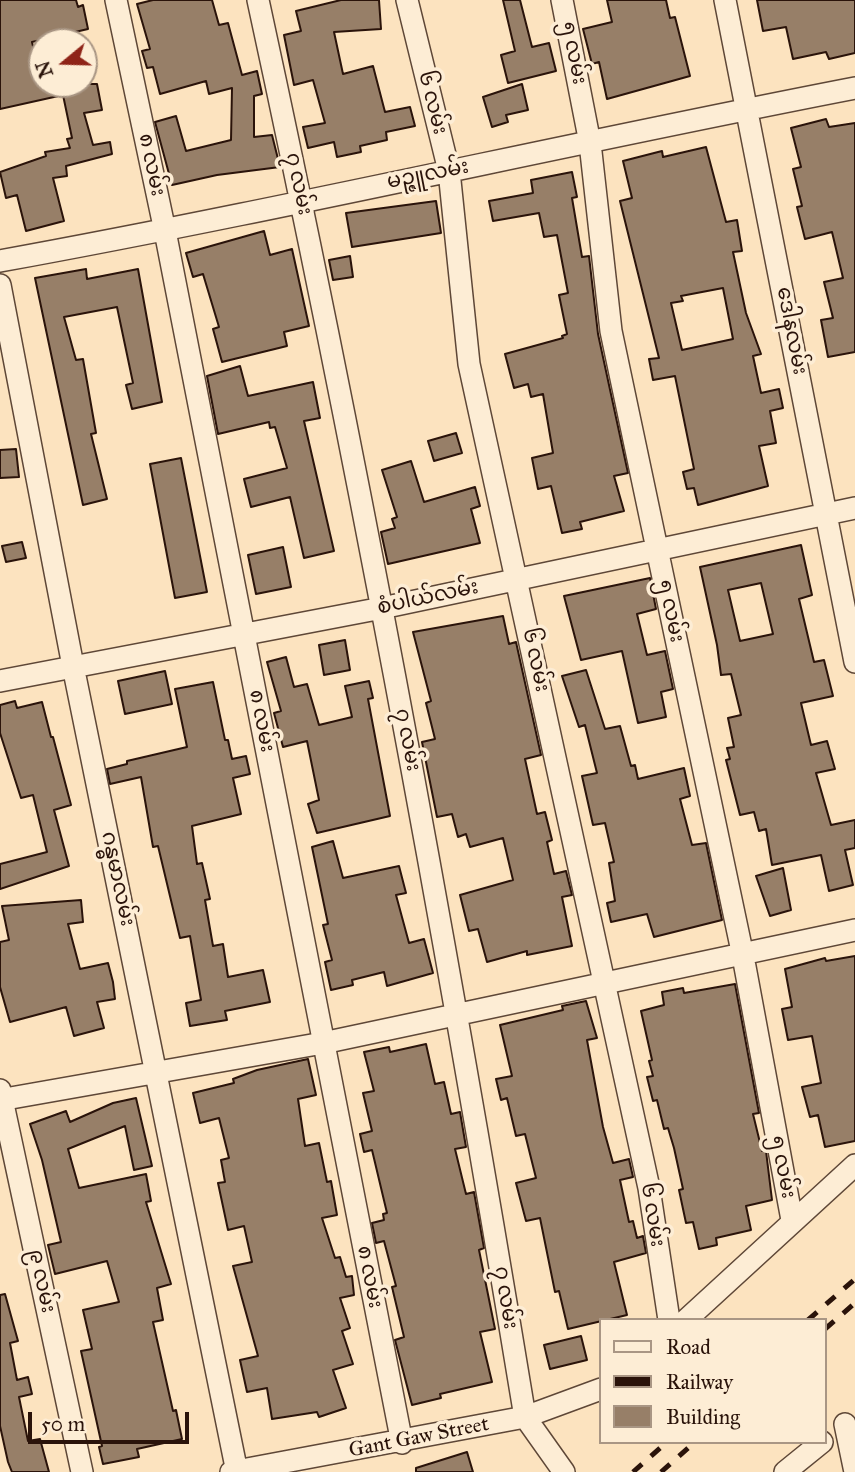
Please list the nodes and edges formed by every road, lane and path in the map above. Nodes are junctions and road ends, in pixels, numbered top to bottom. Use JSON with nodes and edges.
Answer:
{"nodes":[{"id":1,"x":116,"y":0,"type":"edge"},
{"id":2,"x":258,"y":0,"type":"edge"},
{"id":3,"x":407,"y":0,"type":"edge"},
{"id":4,"x":562,"y":0,"type":"edge"},
{"id":5,"x":725,"y":0,"type":"edge"},
{"id":6,"x":855,"y":88,"type":"edge"},
{"id":7,"x":746,"y":109,"type":"junction"},
{"id":8,"x":590,"y":143,"type":"junction"},
{"id":9,"x":449,"y":171,"type":"junction"},
{"id":10,"x":302,"y":200,"type":"junction"},
{"id":11,"x":165,"y":231,"type":"junction"},
{"id":12,"x":0,"y":261,"type":"edge"},
{"id":13,"x":0,"y":285,"type":"edge"},
{"id":14,"x":855,"y":508,"type":"edge"},
{"id":15,"x":825,"y":514,"type":"junction"},
{"id":16,"x":657,"y":550,"type":"junction"},
{"id":17,"x":517,"y":579,"type":"junction"},
{"id":18,"x":382,"y":608,"type":"junction"},
{"id":19,"x":244,"y":633,"type":"junction"},
{"id":20,"x":855,"y":662,"type":"edge"},
{"id":21,"x":74,"y":666,"type":"junction"},
{"id":22,"x":0,"y":681,"type":"edge"},
{"id":23,"x":855,"y":930,"type":"edge"},
{"id":24,"x":743,"y":956,"type":"junction"},
{"id":25,"x":603,"y":984,"type":"junction"},
{"id":26,"x":459,"y":1014,"type":"junction"},
{"id":27,"x":323,"y":1043,"type":"junction"},
{"id":28,"x":157,"y":1072,"type":"junction"},
{"id":29,"x":1,"y":1097,"type":"edge"},
{"id":30,"x":855,"y":1165,"type":"edge"},
{"id":31,"x":792,"y":1220,"type":"junction"},
{"id":32,"x":668,"y":1318,"type":"edge"},
{"id":33,"x":688,"y":1318,"type":"edge"},
{"id":34,"x":600,"y":1389,"type":"edge"},
{"id":35,"x":525,"y":1418,"type":"junction"},
{"id":36,"x":850,"y":1420,"type":"edge"},
{"id":37,"x":827,"y":1439,"type":"edge"},
{"id":38,"x":402,"y":1443,"type":"junction"},
{"id":39,"x":820,"y":1444,"type":"edge"},
{"id":40,"x":82,"y":1472,"type":"edge"},
{"id":41,"x":235,"y":1472,"type":"edge"},
{"id":42,"x":564,"y":1472,"type":"edge"},
{"id":43,"x":785,"y":1472,"type":"edge"},
{"id":44,"x":855,"y":1472,"type":"edge"}],
"edges":[{"from":1,"to":11,"type":"street","name":"၈ လမ်း"},
{"from":2,"to":10,"type":"street","name":"၇ လမ်း"},
{"from":3,"to":9,"type":"street","name":"၆ လမ်း"},
{"from":4,"to":8,"type":"street","name":"၅ လမ်း"},
{"from":5,"to":7,"type":"street","name":"ဒေါနလမ်း"},
{"from":6,"to":7,"type":"street","name":"မဉ္ဇူလမ်း"},
{"from":7,"to":8,"type":"street","name":"မဉ္ဇူလမ်း"},
{"from":7,"to":15,"type":"street","name":"ဒေါနလမ်း"},
{"from":8,"to":9,"type":"street","name":"မဉ္ဇူလမ်း"},
{"from":8,"to":16,"type":"street","name":"၅ လမ်း"},
{"from":9,"to":10,"type":"street","name":"မဉ္ဇူလမ်း"},
{"from":9,"to":17,"type":"street","name":"၆ လမ်း"},
{"from":10,"to":11,"type":"street","name":"မဉ္ဇူလမ်း"},
{"from":10,"to":18,"type":"street","name":"၇ လမ်း"},
{"from":11,"to":12,"type":"street","name":"မဉ္ဇူလမ်း"},
{"from":11,"to":19,"type":"street","name":"၈ လမ်း"},
{"from":13,"to":21,"type":"street","name":"ဂန္ဓမာလမ်း"},
{"from":14,"to":15,"type":"street","name":"စံပါယ်လမ်း"},
{"from":15,"to":16,"type":"street","name":"စံပါယ်လမ်း"},
{"from":15,"to":20,"type":"street","name":"ဒေါနလမ်း"},
{"from":16,"to":17,"type":"street","name":"စံပါယ်လမ်း"},
{"from":16,"to":24,"type":"street","name":"၅ လမ်း"},
{"from":17,"to":18,"type":"street","name":"စံပါယ်လမ်း"},
{"from":17,"to":25,"type":"street","name":"၆ လမ်း"},
{"from":18,"to":19,"type":"street","name":"စံပါယ်လမ်း"},
{"from":18,"to":26,"type":"street","name":"၇ လမ်း"},
{"from":19,"to":21,"type":"street","name":"စံပါယ်လမ်း"},
{"from":19,"to":27,"type":"street","name":"၈ လမ်း"},
{"from":21,"to":22,"type":"street","name":"စံပါယ်လမ်း"},
{"from":21,"to":28,"type":"street","name":"ဂန္ဓမာလမ်း"},
{"from":23,"to":24,"type":"street"},
{"from":24,"to":25,"type":"street"},
{"from":24,"to":31,"type":"street","name":"၅ လမ်း"},
{"from":25,"to":26,"type":"street"},
{"from":25,"to":32,"type":"street","name":"၆ လမ်း"},
{"from":26,"to":27,"type":"street"},
{"from":26,"to":35,"type":"street","name":"၇ လမ်း"},
{"from":27,"to":28,"type":"street"},
{"from":27,"to":38,"type":"street","name":"၈ လမ်း"},
{"from":28,"to":29,"type":"street"},
{"from":28,"to":41,"type":"street","name":"ဂန္ဓမာလမ်း"},
{"from":29,"to":40,"type":"street","name":"၉ လမ်း"},
{"from":30,"to":31,"type":"street"},
{"from":31,"to":33,"type":"street"},
{"from":34,"to":35,"type":"street","name":"Gant Gaw Street"},
{"from":35,"to":38,"type":"street","name":"Gant Gaw Street"},
{"from":35,"to":42,"type":"street","name":"၇ လမ်း"},
{"from":36,"to":37,"type":"street"},
{"from":36,"to":44,"type":"street"},
{"from":38,"to":41,"type":"street","name":"Gant Gaw Street"},
{"from":39,"to":43,"type":"street"}]}
